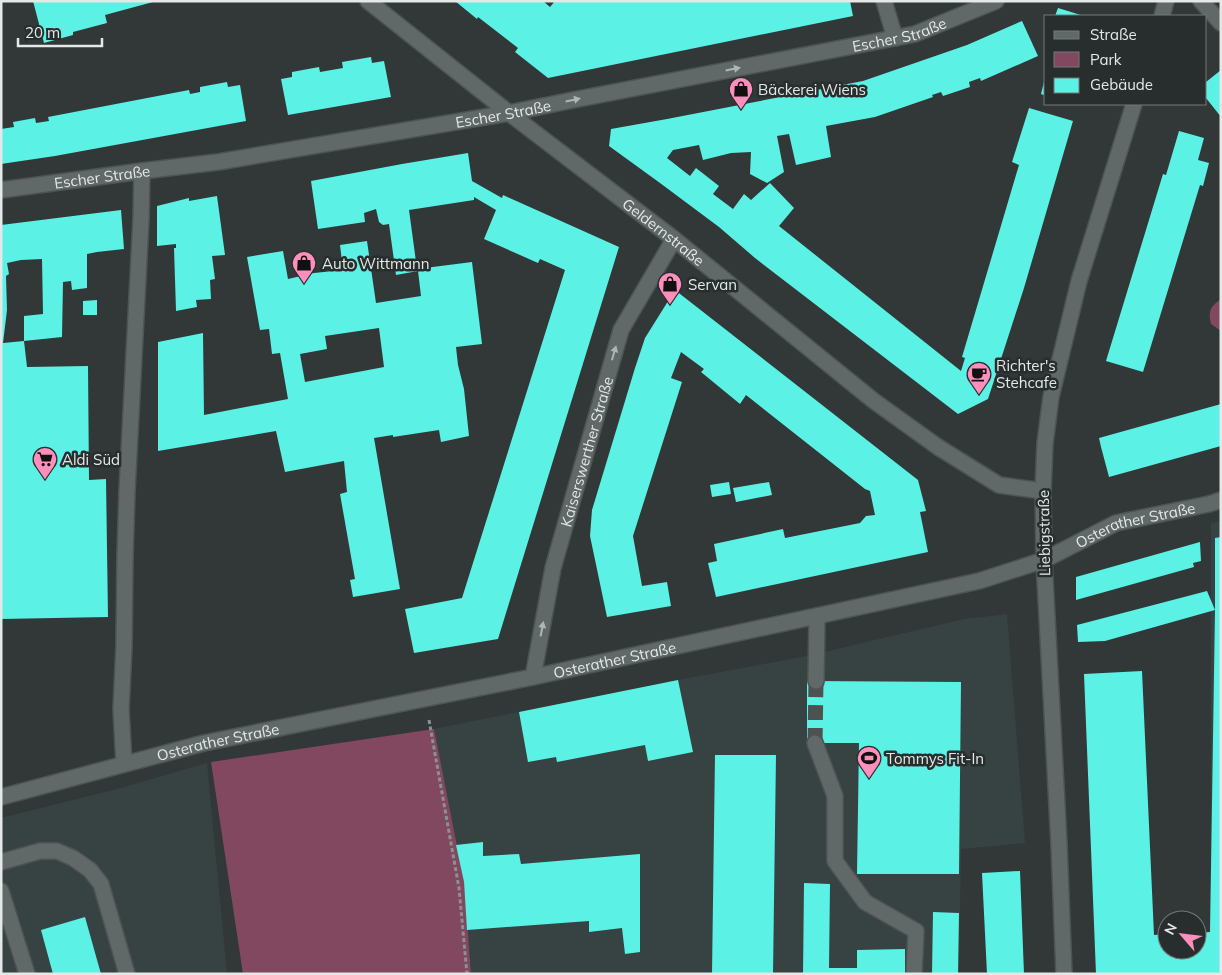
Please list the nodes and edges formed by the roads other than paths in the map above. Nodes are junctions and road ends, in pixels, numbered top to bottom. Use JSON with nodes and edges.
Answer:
{"nodes":[{"id":1,"x":368,"y":1,"type":"edge"},
{"id":2,"x":884,"y":1,"type":"edge"},
{"id":3,"x":996,"y":1,"type":"edge"},
{"id":4,"x":1166,"y":1,"type":"edge"},
{"id":5,"x":1201,"y":1,"type":"edge"},
{"id":6,"x":1162,"y":15,"type":"edge"},
{"id":7,"x":1221,"y":23,"type":"edge"},
{"id":8,"x":895,"y":38,"type":"junction"},
{"id":9,"x":1134,"y":105,"type":"edge"},
{"id":10,"x":509,"y":113,"type":"junction"},
{"id":11,"x":142,"y":171,"type":"junction"},
{"id":12,"x":1,"y":190,"type":"edge"},
{"id":13,"x":674,"y":238,"type":"junction"},
{"id":14,"x":1043,"y":491,"type":"junction"},
{"id":15,"x":1221,"y":500,"type":"edge"},
{"id":16,"x":1044,"y":560,"type":"junction"},
{"id":17,"x":817,"y":616,"type":"junction"},
{"id":18,"x":533,"y":677,"type":"junction"},
{"id":19,"x":816,"y":681,"type":"tunnel mouth"},
{"id":20,"x":815,"y":743,"type":"tunnel mouth"},
{"id":21,"x":124,"y":764,"type":"junction"},
{"id":22,"x":1,"y":798,"type":"edge"},
{"id":23,"x":1,"y":862,"type":"edge"},
{"id":24,"x":1,"y":892,"type":"edge"},
{"id":25,"x":27,"y":974,"type":"edge"},
{"id":26,"x":127,"y":974,"type":"edge"},
{"id":27,"x":914,"y":974,"type":"edge"},
{"id":28,"x":1064,"y":974,"type":"edge"}],
"edges":[{"from":1,"to":10,"type":"street","name":"Geldernstraße"},
{"from":2,"to":8,"type":"street"},
{"from":3,"to":8,"type":"street","name":"Escher Straße"},
{"from":4,"to":6,"type":"street"},
{"from":5,"to":7,"type":"street"},
{"from":10,"to":8,"type":"street","name":"Escher Straße","one_way":true},
{"from":9,"to":14,"type":"street","name":"Liebigstraße"},
{"from":10,"to":11,"type":"street","name":"Escher Straße"},
{"from":10,"to":13,"type":"street","name":"Geldernstraße"},
{"from":11,"to":12,"type":"street","name":"Escher Straße"},
{"from":11,"to":21,"type":"street"},
{"from":13,"to":14,"type":"street","name":"Geldernstraße"},
{"from":18,"to":13,"type":"street","name":"Kaiserswerther Straße","one_way":true},
{"from":14,"to":16,"type":"street","name":"Liebigstraße"},
{"from":15,"to":16,"type":"street","name":"Osterather Straße"},
{"from":16,"to":17,"type":"street","name":"Osterather Straße"},
{"from":16,"to":28,"type":"street","name":"Liebigstraße"},
{"from":17,"to":18,"type":"street","name":"Osterather Straße"},
{"from":17,"to":19,"type":"street"},
{"from":18,"to":21,"type":"street","name":"Osterather Straße"},
{"from":20,"to":27,"type":"street"},
{"from":21,"to":22,"type":"street","name":"Osterather Straße"},
{"from":23,"to":26,"type":"street"},
{"from":24,"to":25,"type":"street"}]}
